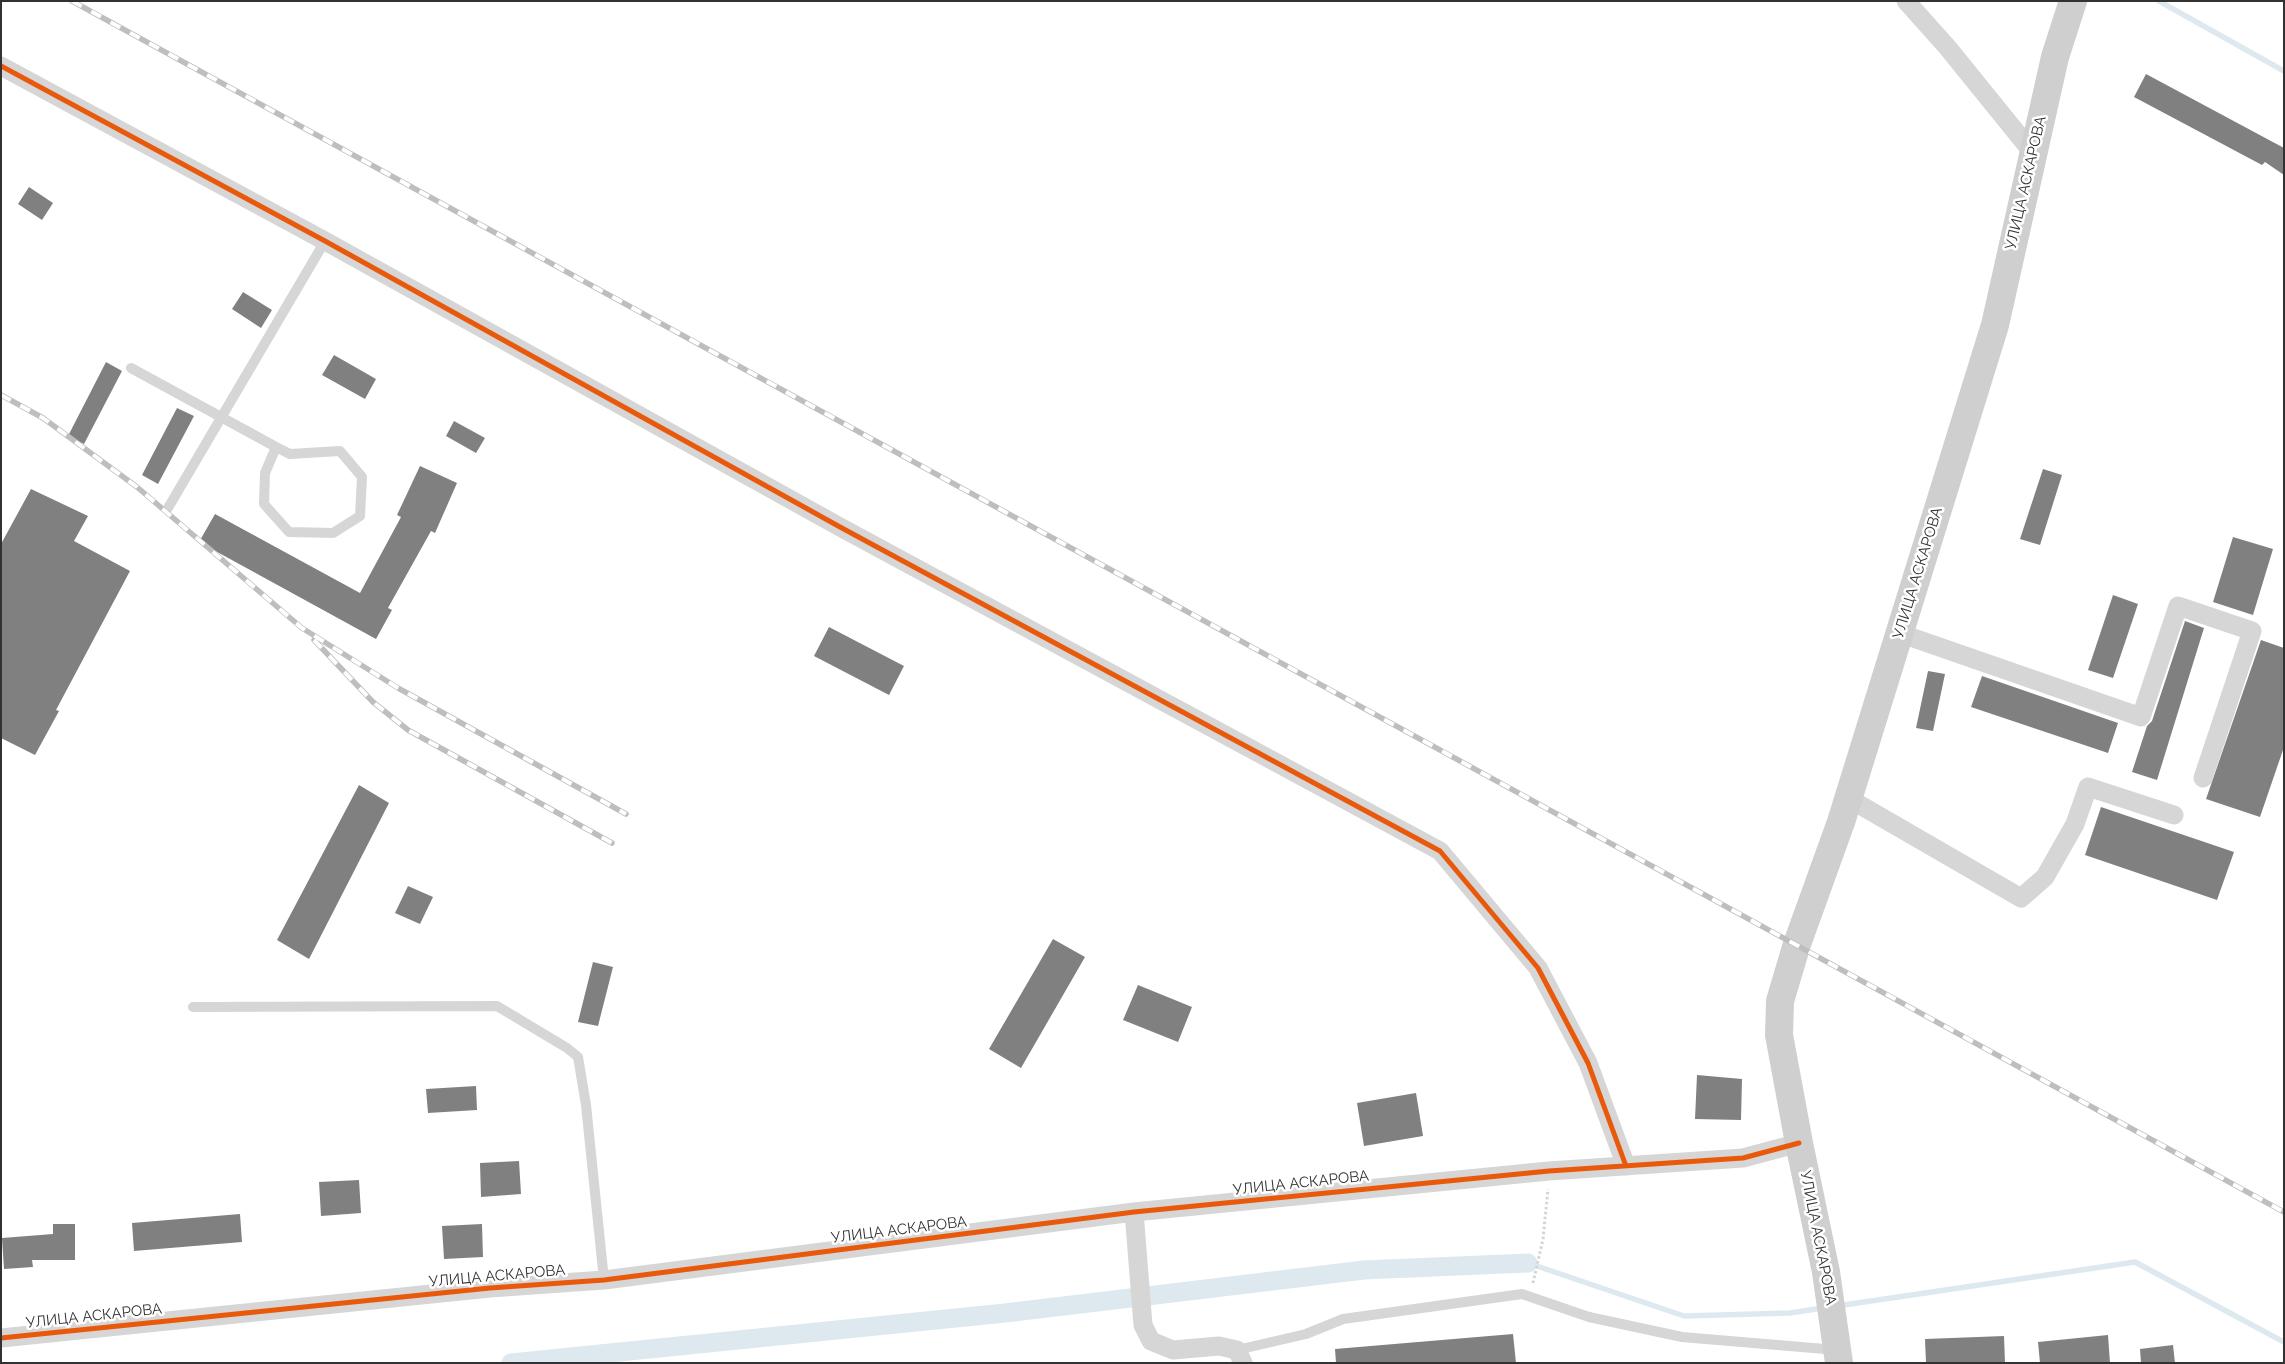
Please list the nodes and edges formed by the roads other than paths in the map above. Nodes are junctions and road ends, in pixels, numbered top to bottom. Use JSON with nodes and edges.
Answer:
{"nodes":[{"id":1,"x":1906,"y":1,"type":"edge"},
{"id":2,"x":2073,"y":1,"type":"edge"},
{"id":3,"x":1,"y":66,"type":"edge"},
{"id":4,"x":2033,"y":153,"type":"junction"},
{"id":5,"x":325,"y":241,"type":"junction"},
{"id":6,"x":132,"y":368,"type":"dead end"},
{"id":7,"x":221,"y":417,"type":"junction"},
{"id":8,"x":276,"y":447,"type":"junction"},
{"id":9,"x":168,"y":508,"type":"dead end"},
{"id":10,"x":1899,"y":633,"type":"junction"},
{"id":11,"x":2203,"y":778,"type":"dead end"},
{"id":12,"x":1848,"y":798,"type":"junction"},
{"id":13,"x":2174,"y":815,"type":"dead end"},
{"id":14,"x":193,"y":1007,"type":"dead end"},
{"id":15,"x":1798,"y":1142,"type":"junction"},
{"id":16,"x":1626,"y":1166,"type":"junction"},
{"id":17,"x":1134,"y":1212,"type":"junction"},
{"id":18,"x":604,"y":1280,"type":"junction"},
{"id":19,"x":1,"y":1338,"type":"edge"},
{"id":20,"x":1837,"y":1349,"type":"edge"},
{"id":21,"x":1240,"y":1356,"type":"edge"}],
"edges":[{"from":1,"to":4,"type":"street"},
{"from":2,"to":4,"type":"main road","name":"УЛИЦА АСКАРОВА"},
{"from":3,"to":5,"type":"street"},
{"from":4,"to":10,"type":"main road","name":"УЛИЦА АСКАРОВА"},
{"from":5,"to":7,"type":"lane"},
{"from":5,"to":16,"type":"street"},
{"from":6,"to":7,"type":"lane"},
{"from":7,"to":8,"type":"lane"},
{"from":7,"to":9,"type":"lane"},
{"from":8,"to":8,"type":"lane"},
{"from":10,"to":11,"type":"street"},
{"from":10,"to":12,"type":"main road","name":"УЛИЦА АСКАРОВА"},
{"from":12,"to":13,"type":"street"},
{"from":12,"to":15,"type":"main road","name":"УЛИЦА АСКАРОВА"},
{"from":14,"to":18,"type":"lane"},
{"from":15,"to":16,"type":"street","name":"УЛИЦА АСКАРОВА"},
{"from":15,"to":20,"type":"main road","name":"УЛИЦА АСКАРОВА"},
{"from":16,"to":17,"type":"street","name":"УЛИЦА АСКАРОВА"},
{"from":17,"to":18,"type":"street","name":"УЛИЦА АСКАРОВА"},
{"from":17,"to":21,"type":"street"},
{"from":18,"to":19,"type":"street","name":"УЛИЦА АСКАРОВА"},
{"from":20,"to":21,"type":"lane"}]}
